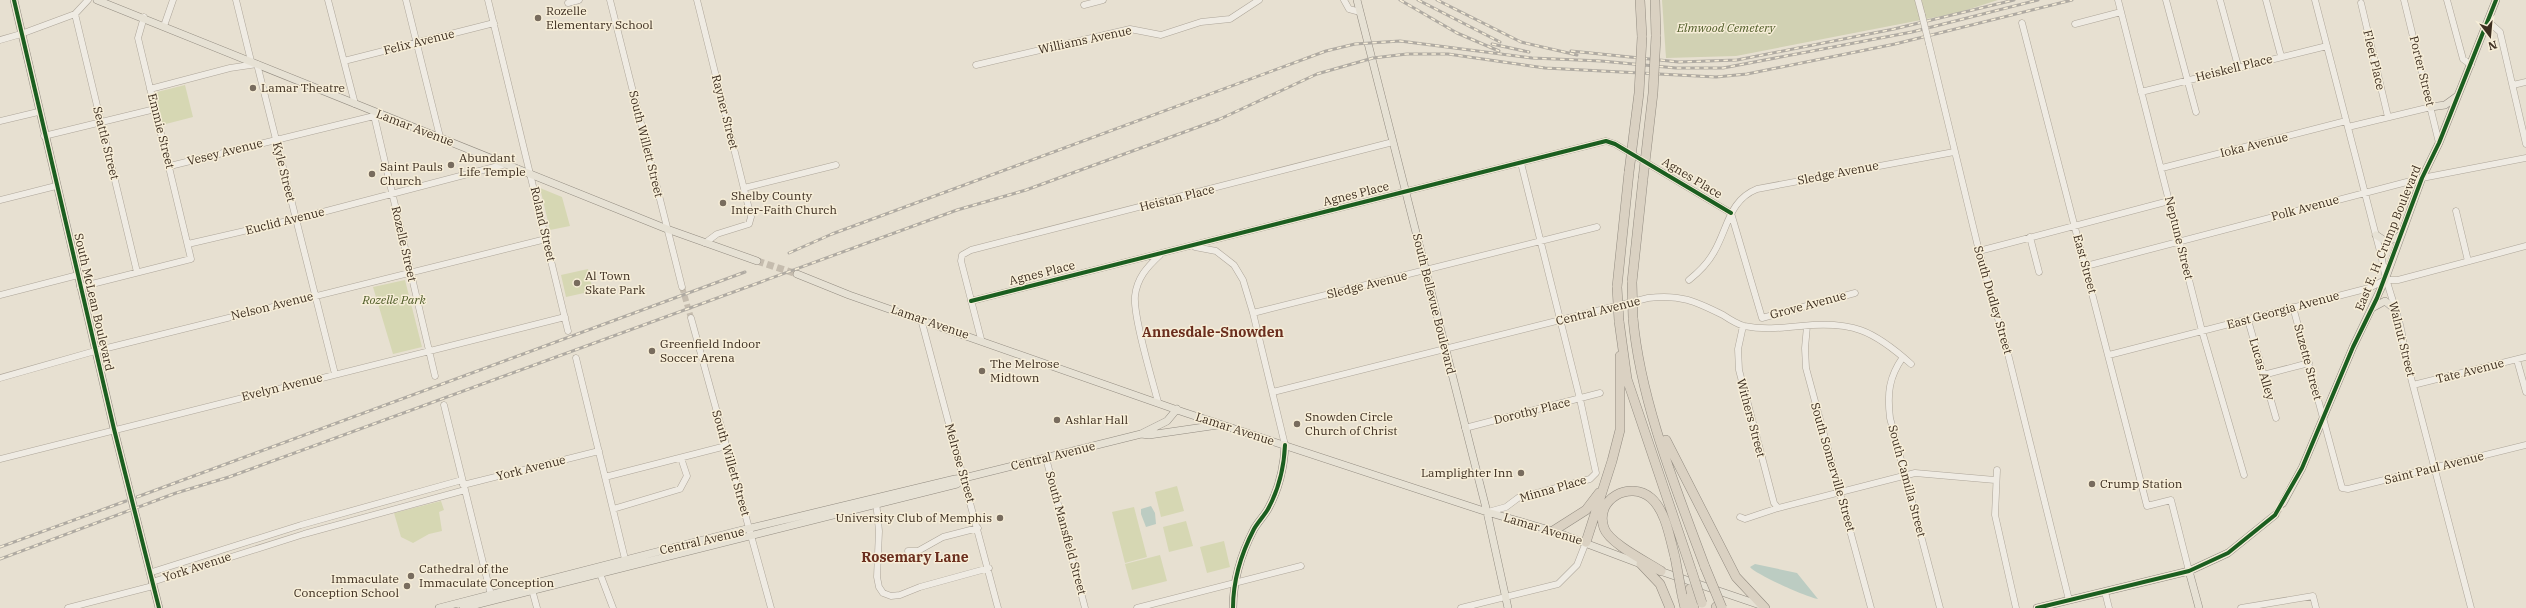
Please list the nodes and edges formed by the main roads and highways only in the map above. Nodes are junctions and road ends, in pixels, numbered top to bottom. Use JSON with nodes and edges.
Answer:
{"nodes":[{"id":1,"x":14,"y":0,"type":"edge"},
{"id":2,"x":97,"y":0,"type":"edge"},
{"id":3,"x":1357,"y":0,"type":"edge"},
{"id":4,"x":1640,"y":0,"type":"edge"},
{"id":5,"x":1655,"y":0,"type":"edge"},
{"id":6,"x":2496,"y":0,"type":"edge"},
{"id":7,"x":2457,"y":97,"type":"junction"},
{"id":8,"x":2431,"y":107,"type":"road end"},
{"id":9,"x":2402,"y":232,"type":"junction"},
{"id":10,"x":2376,"y":235,"type":"road end"},
{"id":11,"x":757,"y":261,"type":"tunnel mouth"},
{"id":12,"x":797,"y":274,"type":"tunnel mouth"},
{"id":13,"x":2372,"y":308,"type":"junction"},
{"id":14,"x":2396,"y":310,"type":"road end"},
{"id":15,"x":1622,"y":347,"type":"junction"},
{"id":16,"x":1177,"y":409,"type":"junction"},
{"id":17,"x":1652,"y":412,"type":"junction"},
{"id":18,"x":1221,"y":424,"type":"junction"},
{"id":19,"x":1141,"y":434,"type":"junction"},
{"id":20,"x":1285,"y":445,"type":"junction"},
{"id":21,"x":1603,"y":487,"type":"junction"},
{"id":22,"x":2283,"y":503,"type":"tunnel mouth"},
{"id":23,"x":1487,"y":512,"type":"junction"},
{"id":24,"x":2275,"y":515,"type":"tunnel mouth"},
{"id":25,"x":1553,"y":531,"type":"junction"},
{"id":26,"x":1586,"y":542,"type":"junction"},
{"id":27,"x":1641,"y":564,"type":"junction"},
{"id":28,"x":2189,"y":571,"type":"junction"},
{"id":29,"x":1661,"y":572,"type":"junction"},
{"id":30,"x":1692,"y":572,"type":"junction"},
{"id":31,"x":492,"y":597,"type":"junction"},
{"id":32,"x":1693,"y":605,"type":"edge"},
{"id":33,"x":1703,"y":605,"type":"edge"},
{"id":34,"x":1765,"y":607,"type":"edge"},
{"id":35,"x":159,"y":608,"type":"edge"},
{"id":36,"x":439,"y":608,"type":"edge"},
{"id":37,"x":463,"y":608,"type":"edge"},
{"id":38,"x":1233,"y":608,"type":"edge"},
{"id":39,"x":1508,"y":608,"type":"edge"},
{"id":40,"x":1670,"y":608,"type":"edge"},
{"id":41,"x":1685,"y":608,"type":"edge"},
{"id":42,"x":1719,"y":608,"type":"edge"},
{"id":43,"x":2037,"y":608,"type":"edge"},
{"id":44,"x":2199,"y":608,"type":"edge"}],
"edges":[{"from":1,"to":35,"type":"main road","name":"South McLean Boulevard"},
{"from":2,"to":11,"type":"main road","name":"Lamar Avenue"},
{"from":3,"to":23,"type":"main road","name":"South Bellevue Boulevard"},
{"from":4,"to":15,"type":"highway","bridge":true},
{"from":5,"to":17,"type":"highway","bridge":true},
{"from":6,"to":7,"type":"main road","name":"East E. H. Crump Boulevard"},
{"from":7,"to":8,"type":"main road"},
{"from":7,"to":9,"type":"main road","name":"East E. H. Crump Boulevard"},
{"from":9,"to":10,"type":"main road"},
{"from":9,"to":13,"type":"main road","name":"East E. H. Crump Boulevard"},
{"from":12,"to":16,"type":"main road","name":"Lamar Avenue"},
{"from":13,"to":14,"type":"main road"},
{"from":13,"to":22,"type":"main road","name":"East E. H. Crump Boulevard"},
{"from":15,"to":21,"type":"highway"},
{"from":15,"to":30,"type":"highway"},
{"from":16,"to":18,"type":"main road","name":"Lamar Avenue"},
{"from":16,"to":19,"type":"main road","name":"Central Avenue"},
{"from":17,"to":34,"type":"highway"},
{"from":17,"to":42,"type":"highway","bridge":true},
{"from":18,"to":19,"type":"main road","name":"Central Avenue"},
{"from":18,"to":20,"type":"main road","name":"Lamar Avenue"},
{"from":19,"to":31,"type":"main road","name":"Central Avenue"},
{"from":20,"to":23,"type":"main road","name":"Lamar Avenue"},
{"from":20,"to":38,"type":"main road"},
{"from":21,"to":25,"type":"highway"},
{"from":21,"to":26,"type":"highway"},
{"from":23,"to":25,"type":"main road","name":"Lamar Avenue"},
{"from":23,"to":39,"type":"main road","name":"South Bellevue Boulevard"},
{"from":24,"to":28,"type":"main road"},
{"from":25,"to":26,"type":"main road","name":"Lamar Avenue"},
{"from":26,"to":27,"type":"main road","name":"Lamar Avenue"},
{"from":27,"to":29,"type":"main road","name":"Lamar Avenue"},
{"from":27,"to":40,"type":"highway"},
{"from":28,"to":43,"type":"main road"},
{"from":28,"to":44,"type":"main road"},
{"from":29,"to":34,"type":"main road","name":"Lamar Avenue"},
{"from":29,"to":41,"type":"highway","bridge":true},
{"from":30,"to":32,"type":"highway"},
{"from":30,"to":33,"type":"highway","bridge":true},
{"from":31,"to":36,"type":"main road","name":"Central Avenue"},
{"from":31,"to":37,"type":"main road","name":"Central Avenue"}]}
